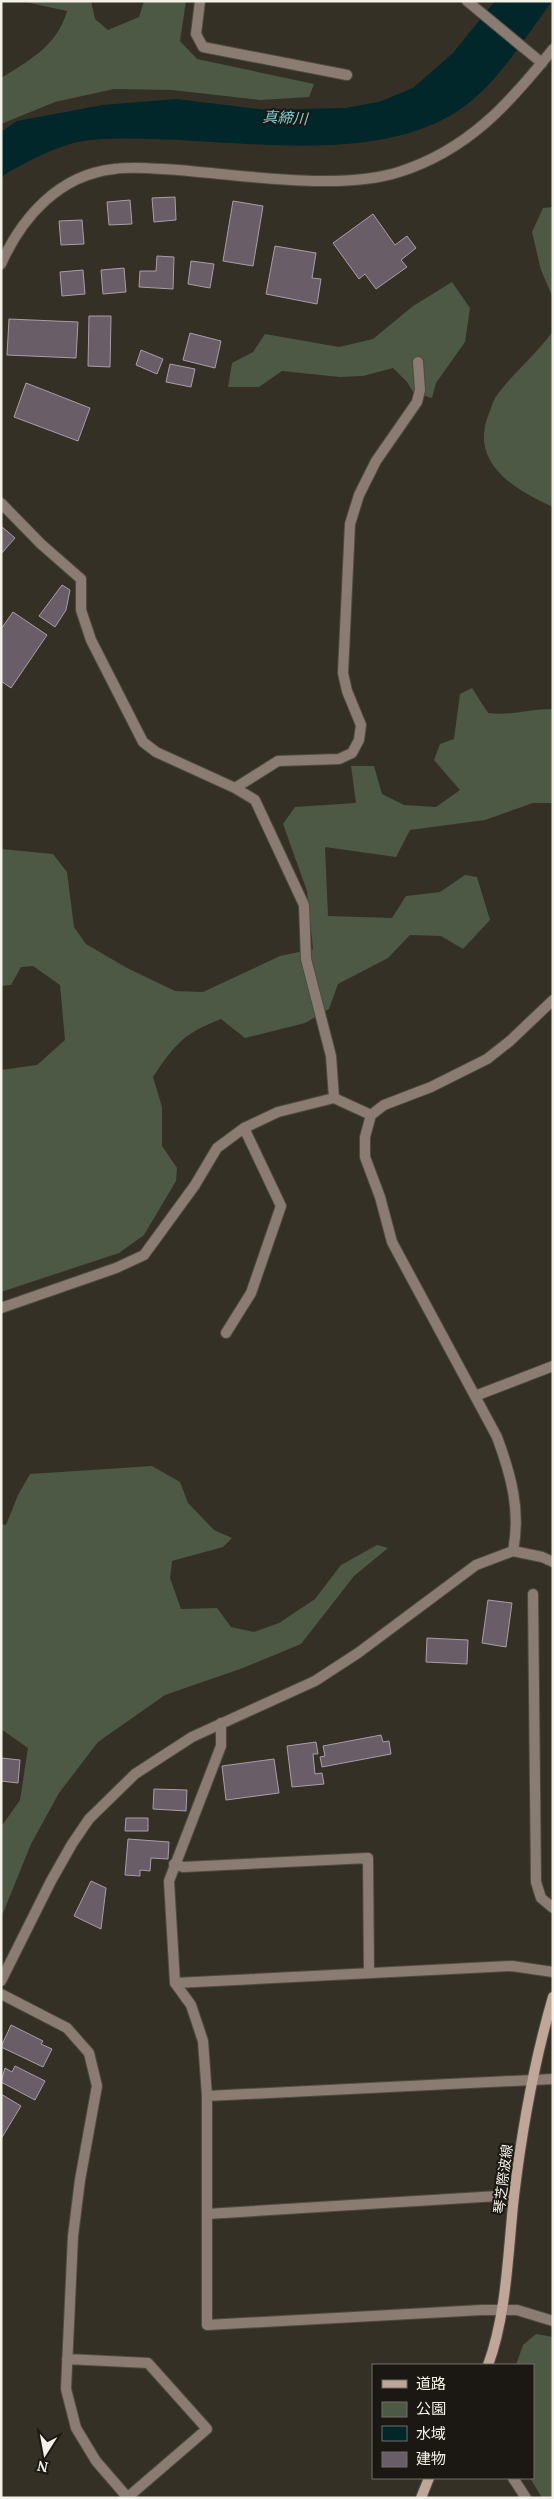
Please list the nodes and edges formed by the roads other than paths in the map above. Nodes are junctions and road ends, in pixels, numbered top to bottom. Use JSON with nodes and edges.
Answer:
{"nodes":[{"id":1,"x":200,"y":1,"type":"edge"},
{"id":2,"x":469,"y":2,"type":"edge"},
{"id":3,"x":553,"y":49,"type":"edge"},
{"id":4,"x":542,"y":63,"type":"junction"},
{"id":5,"x":347,"y":74,"type":"dead end"},
{"id":6,"x":1,"y":264,"type":"edge"},
{"id":7,"x":418,"y":362,"type":"dead end"},
{"id":8,"x":1,"y":504,"type":"edge"},
{"id":9,"x":235,"y":788,"type":"junction"},
{"id":10,"x":553,"y":1000,"type":"edge"},
{"id":11,"x":334,"y":1098,"type":"junction"},
{"id":12,"x":371,"y":1115,"type":"junction"},
{"id":13,"x":244,"y":1128,"type":"junction"},
{"id":14,"x":1,"y":1308,"type":"edge"},
{"id":15,"x":226,"y":1333,"type":"dead end"},
{"id":16,"x":553,"y":1366,"type":"edge"},
{"id":17,"x":475,"y":1396,"type":"junction"},
{"id":18,"x":513,"y":1551,"type":"junction"},
{"id":19,"x":553,"y":1562,"type":"edge"},
{"id":20,"x":533,"y":1594,"type":"dead end"},
{"id":21,"x":221,"y":1723,"type":"junction"},
{"id":22,"x":174,"y":1864,"type":"junction"},
{"id":23,"x":553,"y":1908,"type":"edge"},
{"id":24,"x":553,"y":1972,"type":"edge"},
{"id":25,"x":369,"y":1973,"type":"junction"},
{"id":26,"x":1,"y":1981,"type":"edge"},
{"id":27,"x":175,"y":1983,"type":"junction"},
{"id":28,"x":1,"y":1994,"type":"edge"},
{"id":29,"x":553,"y":1997,"type":"edge"},
{"id":30,"x":532,"y":2079,"type":"junction"},
{"id":31,"x":553,"y":2079,"type":"edge"},
{"id":32,"x":207,"y":2096,"type":"junction"},
{"id":33,"x":514,"y":2196,"type":"junction"},
{"id":34,"x":207,"y":2214,"type":"junction"},
{"id":35,"x":500,"y":2310,"type":"junction"},
{"id":36,"x":553,"y":2321,"type":"edge"},
{"id":37,"x":67,"y":2359,"type":"junction"},
{"id":38,"x":488,"y":2364,"type":"edge"},
{"id":39,"x":429,"y":2479,"type":"edge"},
{"id":40,"x":514,"y":2479,"type":"edge"},
{"id":41,"x":128,"y":2498,"type":"edge"},
{"id":42,"x":421,"y":2498,"type":"edge"},
{"id":43,"x":526,"y":2498,"type":"edge"}],
"edges":[{"from":1,"to":5,"type":"street"},
{"from":2,"to":4,"type":"street"},
{"from":3,"to":4,"type":"street"},
{"from":4,"to":6,"type":"street"},
{"from":7,"to":9,"type":"street"},
{"from":8,"to":9,"type":"street"},
{"from":9,"to":11,"type":"street"},
{"from":10,"to":12,"type":"street"},
{"from":11,"to":12,"type":"street"},
{"from":11,"to":13,"type":"street"},
{"from":12,"to":17,"type":"street"},
{"from":13,"to":14,"type":"street"},
{"from":13,"to":15,"type":"street"},
{"from":16,"to":17,"type":"street"},
{"from":17,"to":18,"type":"street"},
{"from":18,"to":19,"type":"street"},
{"from":18,"to":21,"type":"street"},
{"from":20,"to":23,"type":"street"},
{"from":21,"to":22,"type":"street"},
{"from":21,"to":26,"type":"street"},
{"from":22,"to":25,"type":"street"},
{"from":22,"to":27,"type":"street"},
{"from":24,"to":25,"type":"street"},
{"from":25,"to":27,"type":"street"},
{"from":27,"to":32,"type":"street"},
{"from":28,"to":37,"type":"street"},
{"from":29,"to":30,"type":"main road","name":"琴芝際波線"},
{"from":30,"to":31,"type":"street"},
{"from":30,"to":32,"type":"street"},
{"from":30,"to":33,"type":"main road","name":"琴芝際波線"},
{"from":32,"to":34,"type":"street"},
{"from":33,"to":34,"type":"street"},
{"from":33,"to":35,"type":"main road","name":"琴芝際波線"},
{"from":34,"to":35,"type":"street"},
{"from":35,"to":36,"type":"street"},
{"from":35,"to":38,"type":"main road","name":"琴芝際波線"},
{"from":37,"to":41,"type":"street"},
{"from":37,"to":41,"type":"street"},
{"from":39,"to":42,"type":"main road"},
{"from":40,"to":43,"type":"street"}]}
